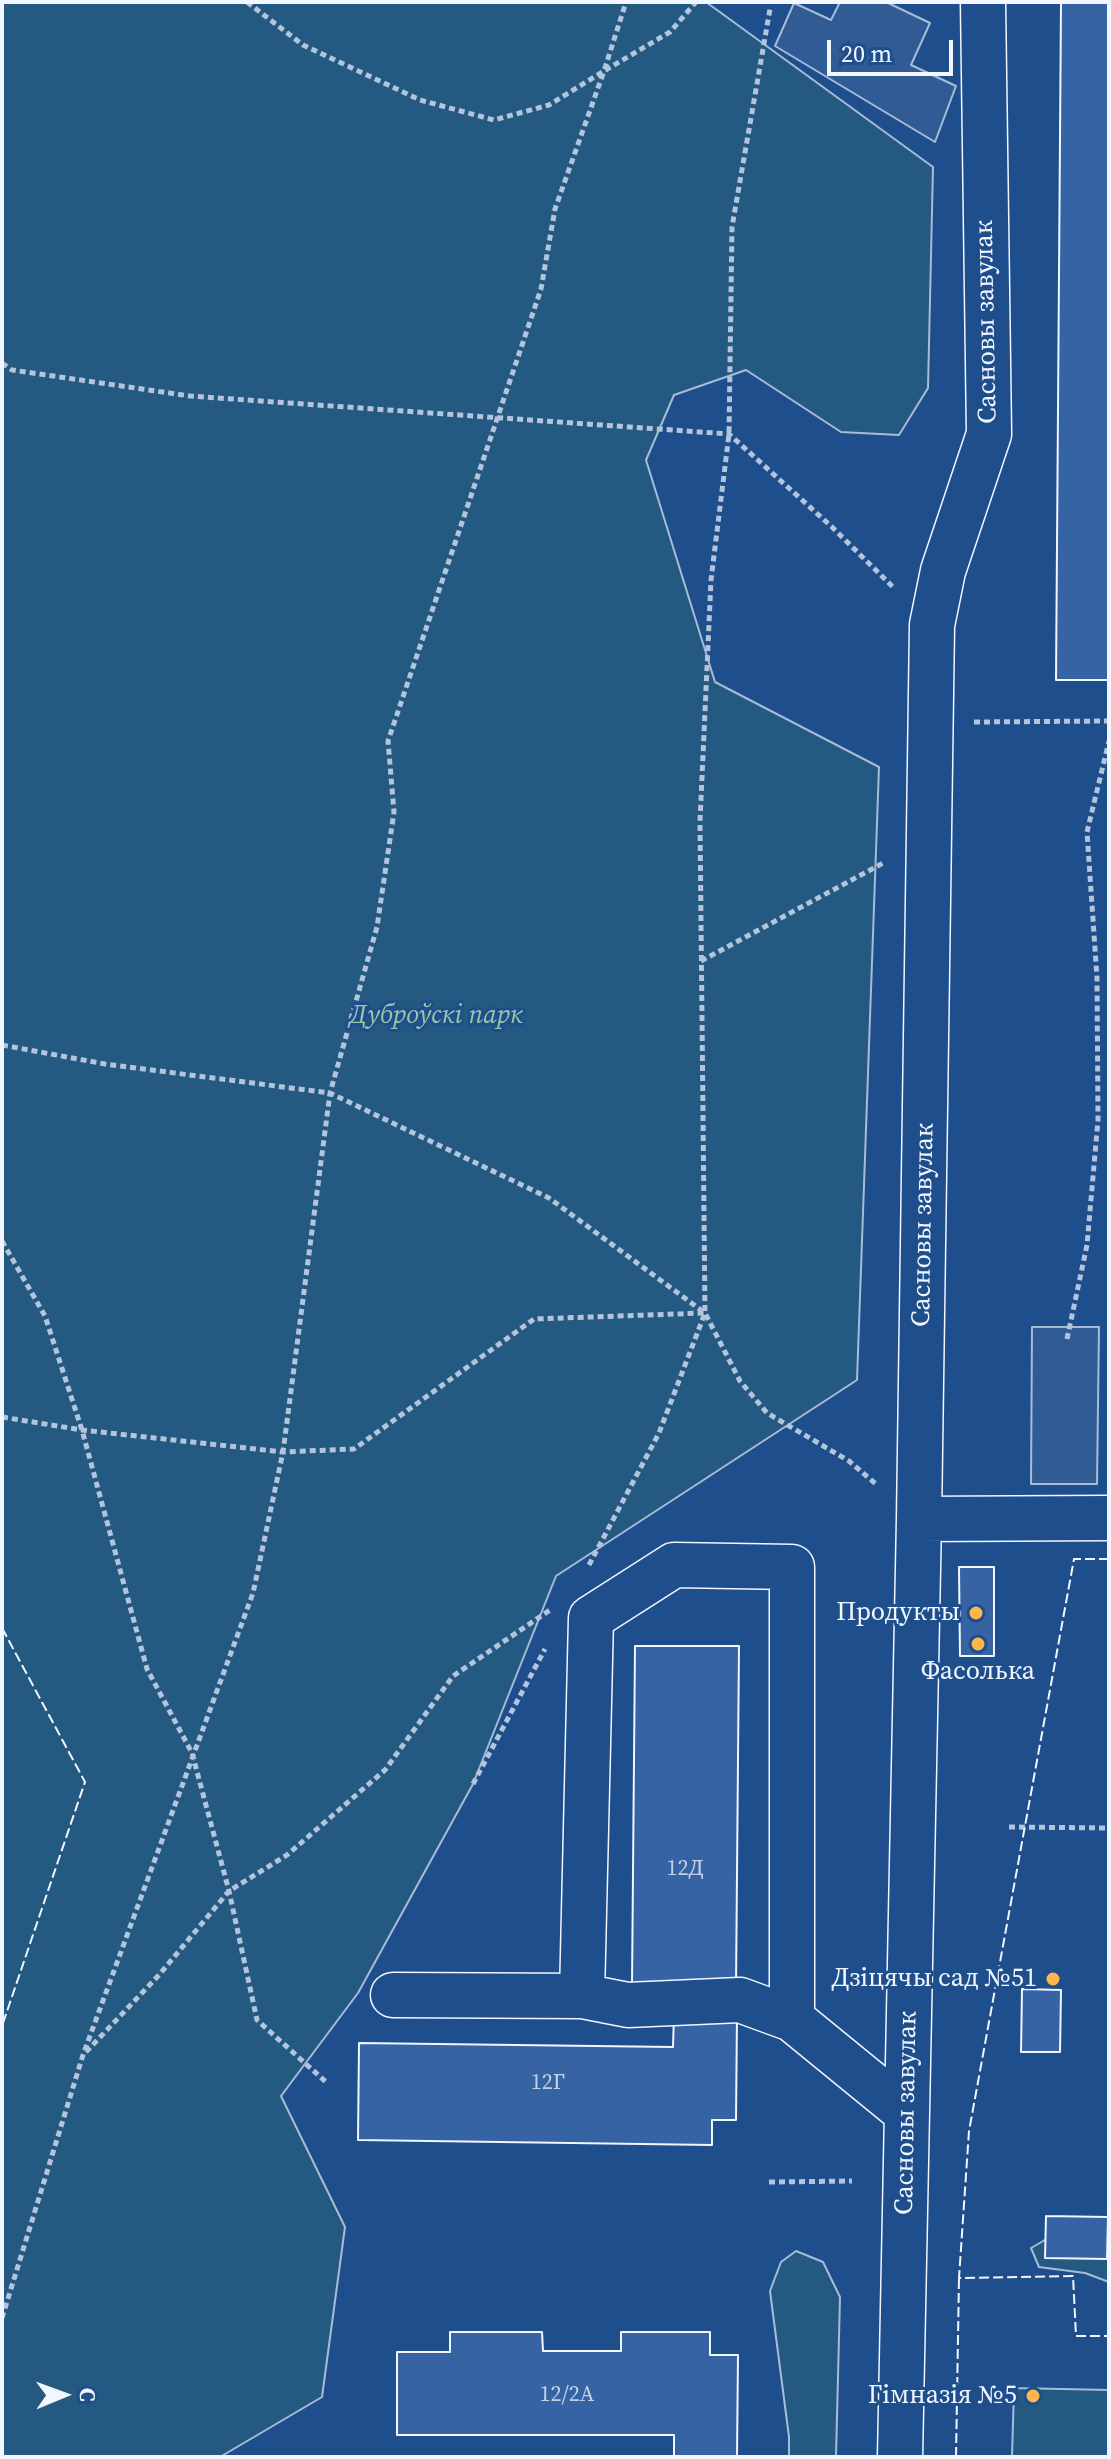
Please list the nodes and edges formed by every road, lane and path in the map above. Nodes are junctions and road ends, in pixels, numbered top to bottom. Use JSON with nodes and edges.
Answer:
{"nodes":[{"id":1,"x":247,"y":2,"type":"edge"},
{"id":2,"x":626,"y":2,"type":"edge"},
{"id":3,"x":696,"y":2,"type":"edge"},
{"id":4,"x":983,"y":2,"type":"edge"},
{"id":5,"x":770,"y":9,"type":"dead end"},
{"id":6,"x":604,"y":71,"type":"junction"},
{"id":7,"x":2,"y":363,"type":"edge"},
{"id":8,"x":498,"y":417,"type":"junction"},
{"id":9,"x":729,"y":434,"type":"junction"},
{"id":10,"x":932,"y":625,"type":"junction"},
{"id":11,"x":1109,"y":721,"type":"edge"},
{"id":12,"x":969,"y":722,"type":"dead end"},
{"id":13,"x":1109,"y":741,"type":"edge"},
{"id":14,"x":930,"y":838,"type":"junction"},
{"id":15,"x":701,"y":961,"type":"junction"},
{"id":16,"x":2,"y":1045,"type":"edge"},
{"id":17,"x":330,"y":1093,"type":"junction"},
{"id":18,"x":2,"y":1241,"type":"edge"},
{"id":19,"x":705,"y":1313,"type":"junction"},
{"id":20,"x":1067,"y":1339,"type":"dead end"},
{"id":21,"x":2,"y":1417,"type":"edge"},
{"id":22,"x":82,"y":1430,"type":"junction"},
{"id":23,"x":283,"y":1452,"type":"junction"},
{"id":24,"x":1109,"y":1518,"type":"edge"},
{"id":25,"x":919,"y":1519,"type":"junction"},
{"id":26,"x":587,"y":1567,"type":"dead end"},
{"id":27,"x":561,"y":1602,"type":"dead end"},
{"id":28,"x":552,"y":1635,"type":"dead end"},
{"id":29,"x":192,"y":1753,"type":"junction"},
{"id":30,"x":473,"y":1784,"type":"dead end"},
{"id":31,"x":1009,"y":1827,"type":"dead end"},
{"id":32,"x":1109,"y":1828,"type":"edge"},
{"id":33,"x":229,"y":1891,"type":"junction"},
{"id":34,"x":393,"y":1995,"type":"dead end"},
{"id":35,"x":582,"y":1996,"type":"junction"},
{"id":36,"x":792,"y":2019,"type":"junction"},
{"id":37,"x":83,"y":2055,"type":"junction"},
{"id":38,"x":326,"y":2082,"type":"dead end"},
{"id":39,"x":907,"y":2113,"type":"junction"},
{"id":40,"x":852,"y":2181,"type":"dead end"},
{"id":41,"x":769,"y":2182,"type":"dead end"},
{"id":42,"x":2,"y":2318,"type":"edge"},
{"id":43,"x":900,"y":2457,"type":"edge"}],
"edges":[{"from":1,"to":6,"type":"path"},
{"from":2,"to":6,"type":"path"},
{"from":3,"to":6,"type":"path"},
{"from":4,"to":10,"type":"street","name":"Сасновы завулак"},
{"from":5,"to":9,"type":"path"},
{"from":6,"to":8,"type":"path"},
{"from":7,"to":8,"type":"path"},
{"from":8,"to":9,"type":"path"},
{"from":8,"to":17,"type":"path"},
{"from":9,"to":10,"type":"path"},
{"from":9,"to":15,"type":"path"},
{"from":10,"to":14,"type":"street","name":"Сасновы завулак"},
{"from":11,"to":12,"type":"path"},
{"from":13,"to":20,"type":"path"},
{"from":14,"to":15,"type":"path"},
{"from":14,"to":25,"type":"street","name":"Сасновы завулак"},
{"from":15,"to":19,"type":"path"},
{"from":16,"to":17,"type":"path"},
{"from":17,"to":19,"type":"path"},
{"from":17,"to":23,"type":"path"},
{"from":18,"to":22,"type":"path"},
{"from":19,"to":23,"type":"path"},
{"from":19,"to":25,"type":"path"},
{"from":19,"to":26,"type":"path"},
{"from":21,"to":22,"type":"path"},
{"from":22,"to":23,"type":"path"},
{"from":22,"to":29,"type":"path"},
{"from":23,"to":29,"type":"path"},
{"from":24,"to":25,"type":"street"},
{"from":25,"to":39,"type":"street","name":"Сасновы завулак"},
{"from":27,"to":33,"type":"path"},
{"from":28,"to":30,"type":"path"},
{"from":29,"to":33,"type":"path"},
{"from":29,"to":37,"type":"path"},
{"from":31,"to":32,"type":"path"},
{"from":33,"to":37,"type":"path"},
{"from":33,"to":38,"type":"path"},
{"from":34,"to":35,"type":"street"},
{"from":35,"to":36,"type":"street"},
{"from":35,"to":36,"type":"street"},
{"from":36,"to":39,"type":"street"},
{"from":37,"to":42,"type":"path"},
{"from":39,"to":43,"type":"street","name":"Сасновы завулак"},
{"from":40,"to":41,"type":"path"}]}
